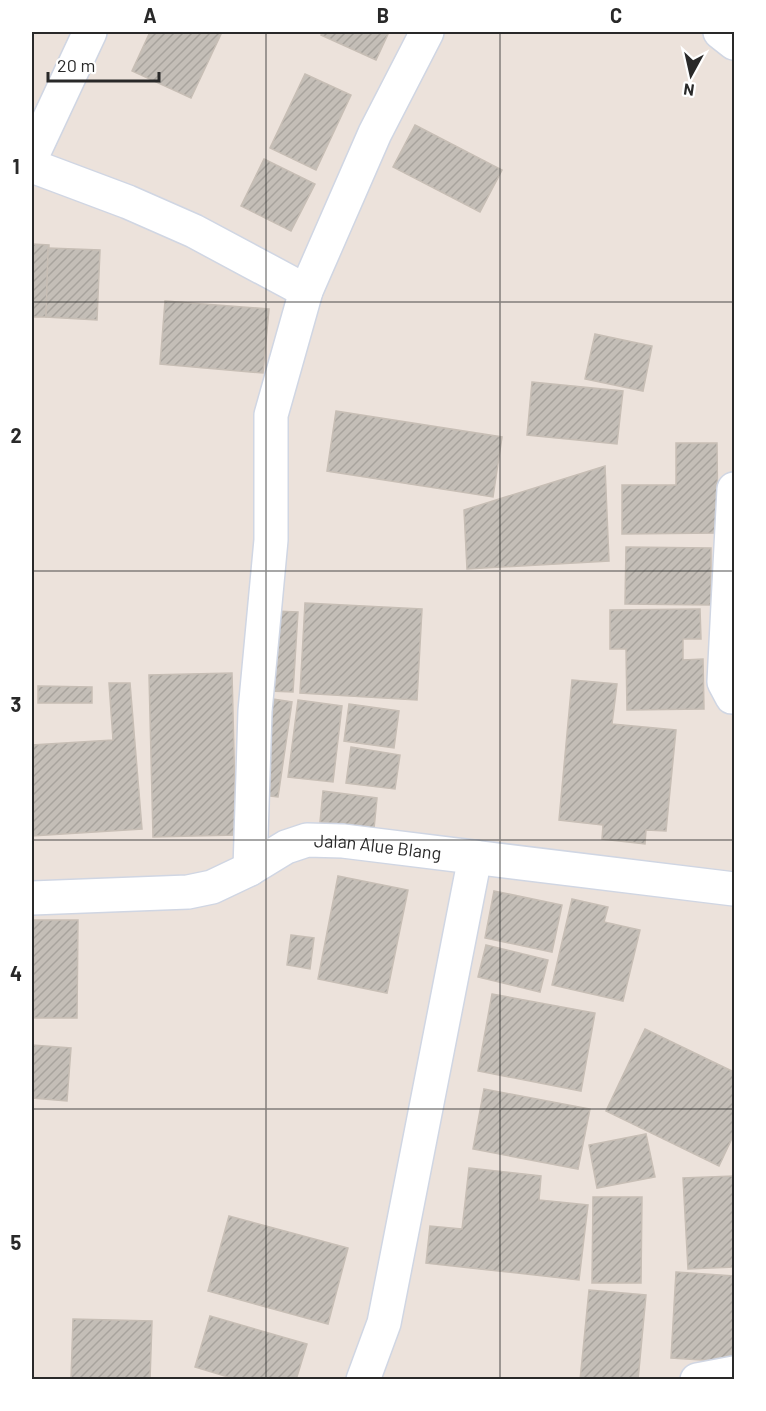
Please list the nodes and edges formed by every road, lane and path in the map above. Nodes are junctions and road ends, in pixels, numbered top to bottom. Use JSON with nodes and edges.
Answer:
{"nodes":[{"id":1,"x":90,"y":32,"type":"edge"},
{"id":2,"x":427,"y":32,"type":"edge"},
{"id":3,"x":720,"y":32,"type":"edge"},
{"id":4,"x":735,"y":43,"type":"edge"},
{"id":5,"x":32,"y":156,"type":"edge"},
{"id":6,"x":32,"y":166,"type":"edge"},
{"id":7,"x":306,"y":291,"type":"junction"},
{"id":8,"x":735,"y":489,"type":"edge"},
{"id":9,"x":735,"y":697,"type":"edge"},
{"id":10,"x":476,"y":856,"type":"junction"},
{"id":11,"x":250,"y":870,"type":"junction"},
{"id":12,"x":735,"y":889,"type":"edge"},
{"id":13,"x":32,"y":898,"type":"edge"},
{"id":14,"x":735,"y":1373,"type":"edge"},
{"id":15,"x":363,"y":1380,"type":"edge"},
{"id":16,"x":697,"y":1380,"type":"edge"}],
"edges":[{"from":1,"to":5,"type":"street"},
{"from":2,"to":7,"type":"street"},
{"from":3,"to":4,"type":"street"},
{"from":6,"to":7,"type":"street"},
{"from":7,"to":11,"type":"street"},
{"from":8,"to":9,"type":"street"},
{"from":10,"to":11,"type":"street","name":"Jalan Alue Blang"},
{"from":10,"to":12,"type":"street","name":"Jalan Alue Blang"},
{"from":10,"to":15,"type":"street"},
{"from":11,"to":13,"type":"street","name":"Jalan Alue Blang"},
{"from":14,"to":16,"type":"street"}]}
